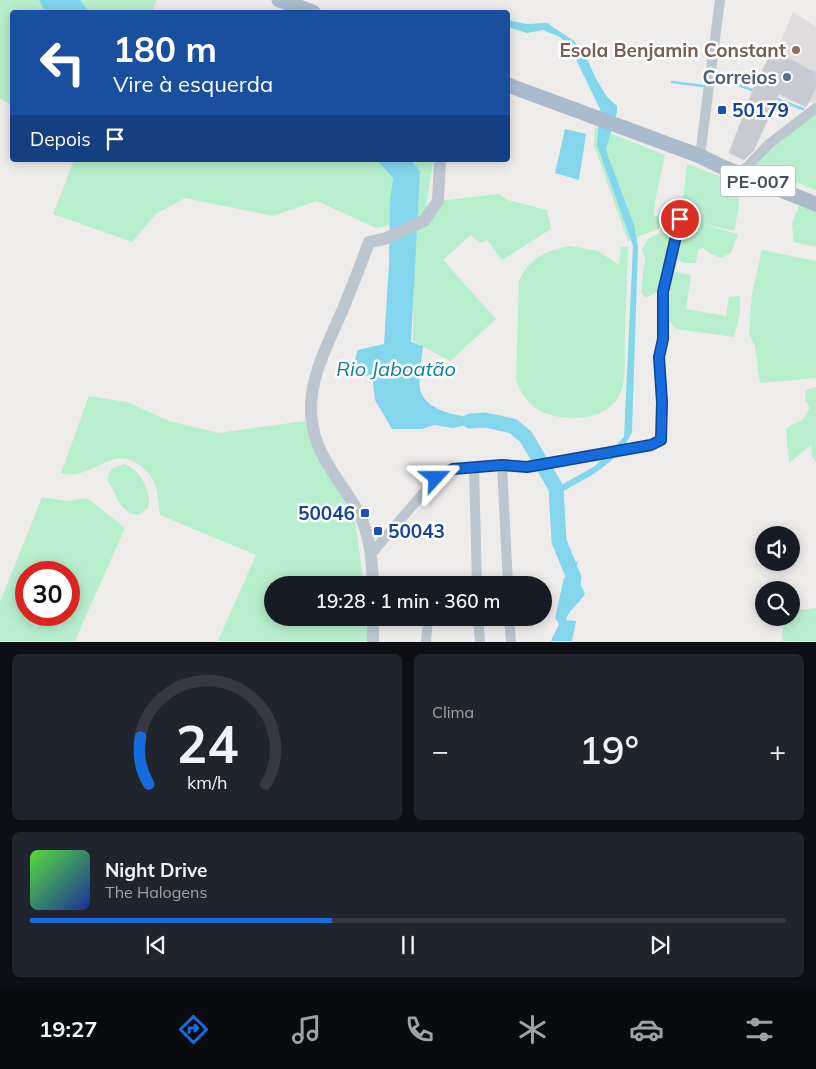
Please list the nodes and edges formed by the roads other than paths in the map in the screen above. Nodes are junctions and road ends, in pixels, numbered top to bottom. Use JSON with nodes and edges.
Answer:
{"nodes":[{"id":1,"x":280,"y":0,"type":"edge"},
{"id":2,"x":720,"y":0,"type":"edge"},
{"id":3,"x":308,"y":10,"type":"edge"},
{"id":4,"x":510,"y":86,"type":"edge"},
{"id":5,"x":813,"y":112,"type":"edge"},
{"id":6,"x":700,"y":156,"type":"junction"},
{"id":7,"x":440,"y":162,"type":"edge"},
{"id":8,"x":740,"y":174,"type":"junction"},
{"id":9,"x":816,"y":204,"type":"edge"},
{"id":10,"x":680,"y":219,"type":"dead end"},
{"id":11,"x":502,"y":465,"type":"junction"},
{"id":12,"x":474,"y":467,"type":"junction"},
{"id":13,"x":372,"y":552,"type":"junction"},
{"id":14,"x":373,"y":576,"type":"edge"},
{"id":15,"x":477,"y":576,"type":"edge"},
{"id":16,"x":508,"y":576,"type":"edge"},
{"id":17,"x":373,"y":626,"type":"edge"},
{"id":18,"x":427,"y":626,"type":"edge"},
{"id":19,"x":479,"y":626,"type":"edge"},
{"id":20,"x":510,"y":626,"type":"edge"},
{"id":21,"x":373,"y":642,"type":"edge"},
{"id":22,"x":426,"y":642,"type":"edge"},
{"id":23,"x":480,"y":642,"type":"edge"},
{"id":24,"x":511,"y":642,"type":"edge"}],
"edges":[{"from":1,"to":3,"type":"main road"},
{"from":2,"to":6,"type":"street"},
{"from":4,"to":6,"type":"main road","number":"PE-007"},
{"from":5,"to":8,"type":"street"},
{"from":6,"to":8,"type":"main road","number":"PE-007"},
{"from":7,"to":13,"type":"street"},
{"from":8,"to":9,"type":"main road","number":"PE-007"},
{"from":10,"to":11,"type":"street"},
{"from":11,"to":12,"type":"street"},
{"from":11,"to":16,"type":"street"},
{"from":12,"to":13,"type":"street"},
{"from":12,"to":15,"type":"street"},
{"from":13,"to":14,"type":"street"},
{"from":17,"to":21,"type":"street"},
{"from":18,"to":22,"type":"street"},
{"from":19,"to":23,"type":"street"},
{"from":20,"to":24,"type":"street"}]}
